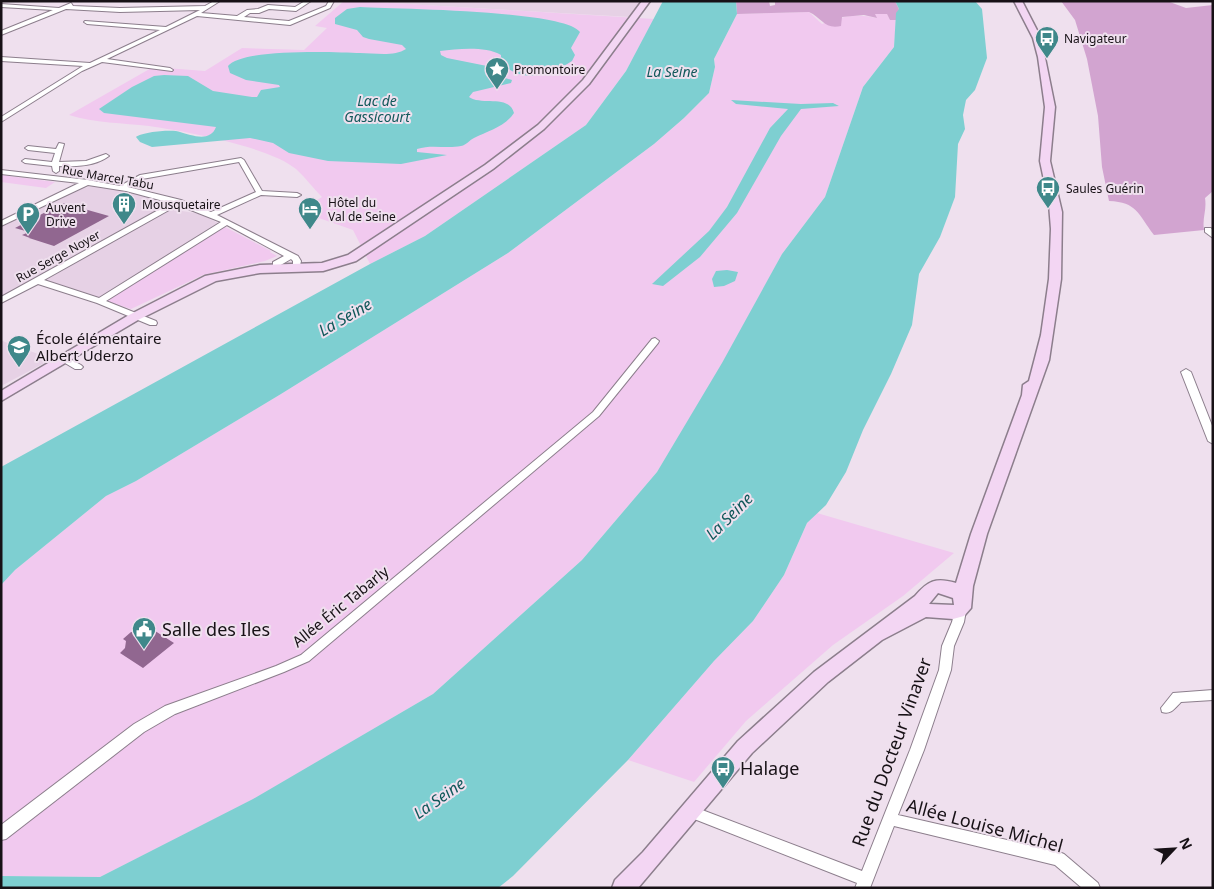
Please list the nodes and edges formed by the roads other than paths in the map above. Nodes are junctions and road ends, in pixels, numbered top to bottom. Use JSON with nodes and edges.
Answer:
{"nodes":[{"id":1,"x":81,"y":1,"type":"edge"},
{"id":2,"x":218,"y":1,"type":"edge"},
{"id":3,"x":309,"y":1,"type":"edge"},
{"id":4,"x":332,"y":1,"type":"edge"},
{"id":5,"x":646,"y":1,"type":"edge"},
{"id":6,"x":1,"y":5,"type":"edge"},
{"id":7,"x":1020,"y":5,"type":"edge"},
{"id":8,"x":63,"y":8,"type":"junction"},
{"id":9,"x":207,"y":8,"type":"junction"},
{"id":10,"x":286,"y":8,"type":"junction"},
{"id":11,"x":126,"y":10,"type":"junction"},
{"id":12,"x":197,"y":14,"type":"junction"},
{"id":13,"x":237,"y":19,"type":"junction"},
{"id":14,"x":270,"y":21,"type":"junction"},
{"id":15,"x":87,"y":22,"type":"dead end"},
{"id":16,"x":105,"y":24,"type":"junction"},
{"id":17,"x":1,"y":28,"type":"edge"},
{"id":18,"x":11,"y":29,"type":"junction"},
{"id":19,"x":167,"y":29,"type":"junction"},
{"id":20,"x":1,"y":33,"type":"edge"},
{"id":21,"x":1,"y":41,"type":"edge"},
{"id":22,"x":1,"y":59,"type":"edge"},
{"id":23,"x":99,"y":60,"type":"junction"},
{"id":24,"x":90,"y":65,"type":"junction"},
{"id":25,"x":170,"y":70,"type":"dead end"},
{"id":26,"x":1,"y":120,"type":"edge"},
{"id":27,"x":28,"y":148,"type":"dead end"},
{"id":28,"x":106,"y":156,"type":"dead end"},
{"id":29,"x":25,"y":161,"type":"dead end"},
{"id":30,"x":55,"y":165,"type":"junction"},
{"id":31,"x":1,"y":172,"type":"edge"},
{"id":32,"x":52,"y":178,"type":"junction"},
{"id":33,"x":88,"y":182,"type":"junction"},
{"id":34,"x":122,"y":188,"type":"junction"},
{"id":35,"x":260,"y":193,"type":"junction"},
{"id":36,"x":297,"y":195,"type":"dead end"},
{"id":37,"x":178,"y":202,"type":"junction"},
{"id":38,"x":211,"y":215,"type":"junction"},
{"id":39,"x":227,"y":222,"type":"junction"},
{"id":40,"x":1,"y":224,"type":"edge"},
{"id":41,"x":289,"y":262,"type":"junction"},
{"id":42,"x":37,"y":281,"type":"junction"},
{"id":43,"x":1,"y":301,"type":"edge"},
{"id":44,"x":100,"y":301,"type":"junction"},
{"id":45,"x":135,"y":315,"type":"junction"},
{"id":46,"x":153,"y":323,"type":"dead end"},
{"id":47,"x":655,"y":341,"type":"dead end"},
{"id":48,"x":63,"y":358,"type":"junction"},
{"id":49,"x":78,"y":367,"type":"dead end"},
{"id":50,"x":1186,"y":372,"type":"dead end"},
{"id":51,"x":1,"y":397,"type":"edge"},
{"id":52,"x":1213,"y":441,"type":"edge"},
{"id":53,"x":979,"y":534,"type":"junction"},
{"id":54,"x":934,"y":590,"type":"junction"},
{"id":55,"x":952,"y":608,"type":"junction"},
{"id":56,"x":869,"y":639,"type":"junction"},
{"id":57,"x":1213,"y":696,"type":"edge"},
{"id":58,"x":1168,"y":708,"type":"dead end"},
{"id":59,"x":689,"y":811,"type":"junction"},
{"id":60,"x":889,"y":819,"type":"junction"},
{"id":61,"x":1,"y":834,"type":"edge"},
{"id":62,"x":652,"y":859,"type":"junction"},
{"id":63,"x":863,"y":883,"type":"edge"},
{"id":64,"x":623,"y":888,"type":"edge"},
{"id":65,"x":636,"y":888,"type":"edge"},
{"id":66,"x":1093,"y":888,"type":"edge"}],
"edges":[{"from":1,"to":8,"type":"street"},
{"from":2,"to":9,"type":"street"},
{"from":3,"to":10,"type":"street"},
{"from":4,"to":14,"type":"street"},
{"from":5,"to":41,"type":"main road"},
{"from":6,"to":8,"type":"street"},
{"from":7,"to":53,"type":"main road","name":"Rue du Docteur Vinaver"},
{"from":8,"to":11,"type":"street"},
{"from":8,"to":18,"type":"street"},
{"from":9,"to":11,"type":"street"},
{"from":9,"to":12,"type":"street"},
{"from":10,"to":13,"type":"street"},
{"from":10,"to":14,"type":"street"},
{"from":11,"to":16,"type":"street"},
{"from":12,"to":13,"type":"street"},
{"from":12,"to":19,"type":"street"},
{"from":13,"to":14,"type":"street"},
{"from":15,"to":16,"type":"street"},
{"from":16,"to":19,"type":"street"},
{"from":17,"to":18,"type":"street"},
{"from":18,"to":20,"type":"street"},
{"from":18,"to":21,"type":"street"},
{"from":19,"to":23,"type":"street"},
{"from":22,"to":24,"type":"street"},
{"from":23,"to":24,"type":"street"},
{"from":23,"to":25,"type":"street"},
{"from":24,"to":26,"type":"street"},
{"from":27,"to":30,"type":"street"},
{"from":28,"to":30,"type":"street"},
{"from":29,"to":30,"type":"street"},
{"from":30,"to":32,"type":"street"},
{"from":31,"to":32,"type":"street","name":"Rue Marcel Tabu"},
{"from":32,"to":33,"type":"street","name":"Rue Marcel Tabu"},
{"from":33,"to":34,"type":"street","name":"Rue Marcel Tabu"},
{"from":33,"to":40,"type":"street"},
{"from":34,"to":35,"type":"street"},
{"from":34,"to":37,"type":"street","name":"Rue Marcel Tabu"},
{"from":35,"to":36,"type":"street"},
{"from":35,"to":38,"type":"street"},
{"from":37,"to":38,"type":"street","name":"Rue Marcel Tabu"},
{"from":37,"to":42,"type":"street","name":"Rue Serge Noyer"},
{"from":38,"to":39,"type":"street","name":"Rue Marcel Tabu"},
{"from":39,"to":41,"type":"street","name":"Rue Marcel Tabu"},
{"from":39,"to":44,"type":"street"},
{"from":41,"to":45,"type":"main road"},
{"from":42,"to":43,"type":"street","name":"Rue Serge Noyer"},
{"from":42,"to":44,"type":"street"},
{"from":44,"to":45,"type":"street"},
{"from":45,"to":46,"type":"street"},
{"from":45,"to":48,"type":"main road"},
{"from":47,"to":61,"type":"street","name":"Allée Éric Tabarly"},
{"from":48,"to":49,"type":"street"},
{"from":48,"to":51,"type":"main road"},
{"from":50,"to":52,"type":"street"},
{"from":53,"to":54,"type":"main road","name":"Rue du Docteur Vinaver"},
{"from":53,"to":55,"type":"main road","name":"Rue du Docteur Vinaver"},
{"from":54,"to":55,"type":"main road"},
{"from":54,"to":55,"type":"main road"},
{"from":54,"to":56,"type":"main road","name":"Rue du Docteur Vinaver"},
{"from":55,"to":56,"type":"main road"},
{"from":55,"to":60,"type":"street","name":"Rue du Docteur Vinaver"},
{"from":56,"to":59,"type":"main road"},
{"from":57,"to":58,"type":"street"},
{"from":59,"to":62,"type":"main road"},
{"from":59,"to":63,"type":"street"},
{"from":60,"to":63,"type":"street","name":"Rue du Docteur Vinaver"},
{"from":60,"to":66,"type":"street","name":"Allée Louise Michel"},
{"from":62,"to":64,"type":"main road"},
{"from":62,"to":65,"type":"main road"}]}
